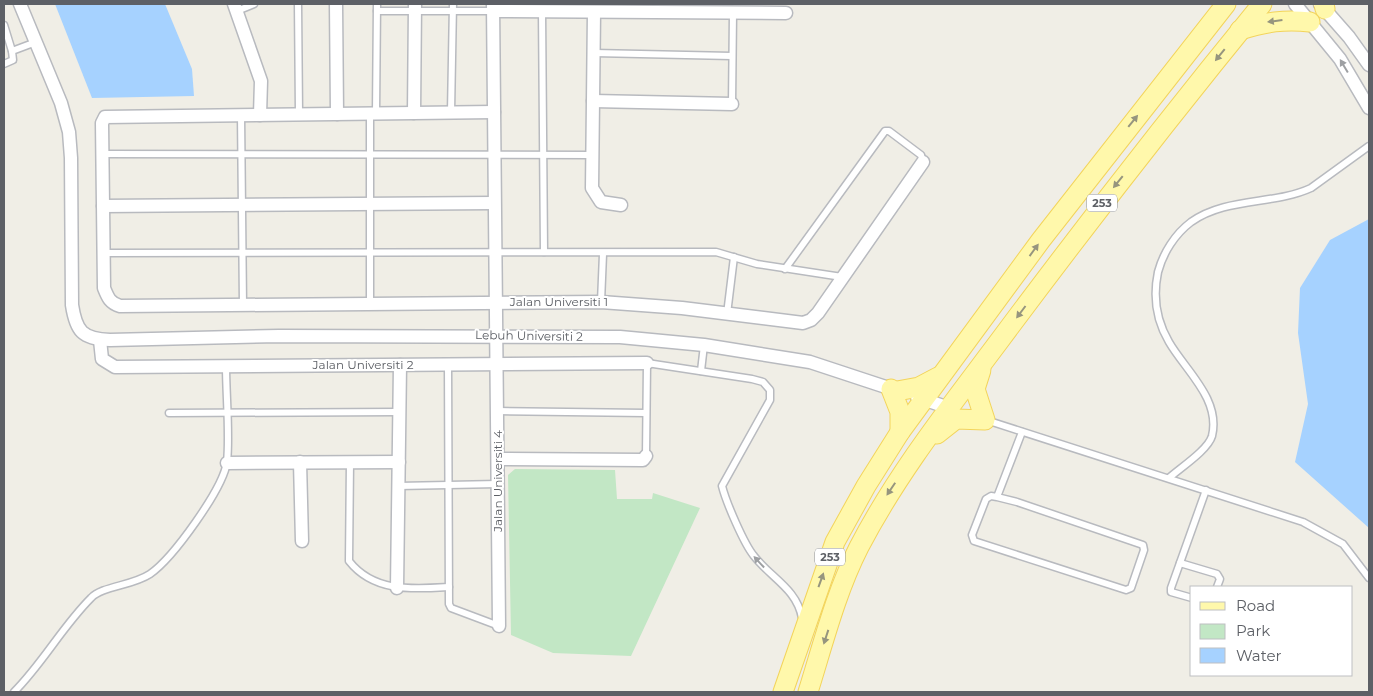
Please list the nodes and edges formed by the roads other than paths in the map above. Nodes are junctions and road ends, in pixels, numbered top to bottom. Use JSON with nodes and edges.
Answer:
{"nodes":[{"id":1,"x":20,"y":4,"type":"edge"},
{"id":2,"x":254,"y":4,"type":"edge"},
{"id":3,"x":298,"y":4,"type":"edge"},
{"id":4,"x":336,"y":4,"type":"edge"},
{"id":5,"x":1226,"y":4,"type":"edge"},
{"id":6,"x":1262,"y":4,"type":"edge"},
{"id":7,"x":1295,"y":4,"type":"edge"},
{"id":8,"x":1323,"y":5,"type":"edge"},
{"id":9,"x":235,"y":7,"type":"edge"},
{"id":10,"x":453,"y":7,"type":"edge"},
{"id":11,"x":493,"y":7,"type":"edge"},
{"id":12,"x":377,"y":8,"type":"edge"},
{"id":13,"x":415,"y":8,"type":"edge"},
{"id":14,"x":786,"y":8,"type":"edge"},
{"id":15,"x":542,"y":12,"type":"junction"},
{"id":16,"x":594,"y":12,"type":"junction"},
{"id":17,"x":733,"y":13,"type":"junction"},
{"id":18,"x":1310,"y":22,"type":"junction"},
{"id":19,"x":4,"y":25,"type":"edge"},
{"id":20,"x":1240,"y":30,"type":"junction"},
{"id":21,"x":36,"y":42,"type":"junction"},
{"id":22,"x":12,"y":51,"type":"junction"},
{"id":23,"x":594,"y":53,"type":"junction"},
{"id":24,"x":732,"y":56,"type":"junction"},
{"id":25,"x":4,"y":64,"type":"edge"},
{"id":26,"x":1369,"y":64,"type":"edge"},
{"id":27,"x":593,"y":101,"type":"junction"},
{"id":28,"x":732,"y":104,"type":"joint"},
{"id":29,"x":1369,"y":108,"type":"edge"},
{"id":30,"x":451,"y":112,"type":"junction"},
{"id":31,"x":494,"y":112,"type":"junction"},
{"id":32,"x":373,"y":113,"type":"junction"},
{"id":33,"x":414,"y":113,"type":"junction"},
{"id":34,"x":299,"y":114,"type":"junction"},
{"id":35,"x":336,"y":114,"type":"junction"},
{"id":36,"x":241,"y":115,"type":"junction"},
{"id":37,"x":260,"y":115,"type":"junction"},
{"id":38,"x":1369,"y":146,"type":"edge"},
{"id":39,"x":102,"y":154,"type":"junction"},
{"id":40,"x":241,"y":154,"type":"junction"},
{"id":41,"x":370,"y":154,"type":"junction"},
{"id":42,"x":494,"y":155,"type":"junction"},
{"id":43,"x":544,"y":155,"type":"junction"},
{"id":44,"x":593,"y":155,"type":"junction"},
{"id":45,"x":923,"y":162,"type":"joint"},
{"id":46,"x":494,"y":203,"type":"junction"},
{"id":47,"x":370,"y":204,"type":"junction"},
{"id":48,"x":621,"y":204,"type":"dead end"},
{"id":49,"x":242,"y":205,"type":"junction"},
{"id":50,"x":103,"y":206,"type":"junction"},
{"id":51,"x":242,"y":252,"type":"junction"},
{"id":52,"x":370,"y":252,"type":"junction"},
{"id":53,"x":495,"y":252,"type":"junction"},
{"id":54,"x":544,"y":252,"type":"junction"},
{"id":55,"x":104,"y":253,"type":"junction"},
{"id":56,"x":603,"y":254,"type":"junction"},
{"id":57,"x":734,"y":257,"type":"junction"},
{"id":58,"x":785,"y":269,"type":"junction"},
{"id":59,"x":842,"y":277,"type":"junction"},
{"id":60,"x":495,"y":302,"type":"junction"},
{"id":61,"x":601,"y":302,"type":"junction"},
{"id":62,"x":370,"y":303,"type":"junction"},
{"id":63,"x":243,"y":305,"type":"junction"},
{"id":64,"x":727,"y":314,"type":"junction"},
{"id":65,"x":498,"y":336,"type":"junction"},
{"id":66,"x":100,"y":340,"type":"junction"},
{"id":67,"x":704,"y":345,"type":"junction"},
{"id":68,"x":984,"y":361,"type":"junction"},
{"id":69,"x":646,"y":363,"type":"junction"},
{"id":70,"x":498,"y":364,"type":"junction"},
{"id":71,"x":400,"y":365,"type":"junction"},
{"id":72,"x":448,"y":365,"type":"junction"},
{"id":73,"x":226,"y":366,"type":"junction"},
{"id":74,"x":701,"y":371,"type":"junction"},
{"id":75,"x":943,"y":374,"type":"junction"},
{"id":76,"x":894,"y":390,"type":"junction"},
{"id":77,"x":924,"y":400,"type":"junction"},
{"id":78,"x":949,"y":408,"type":"junction"},
{"id":79,"x":498,"y":411,"type":"junction"},
{"id":80,"x":399,"y":412,"type":"junction"},
{"id":81,"x":168,"y":413,"type":"dead end"},
{"id":82,"x":226,"y":413,"type":"junction"},
{"id":83,"x":646,"y":413,"type":"junction"},
{"id":84,"x":985,"y":420,"type":"junction"},
{"id":85,"x":900,"y":432,"type":"junction"},
{"id":86,"x":1022,"y":432,"type":"junction"},
{"id":87,"x":918,"y":449,"type":"junction"},
{"id":88,"x":646,"y":456,"type":"joint"},
{"id":89,"x":498,"y":459,"type":"junction"},
{"id":90,"x":300,"y":462,"type":"junction"},
{"id":91,"x":350,"y":462,"type":"junction"},
{"id":92,"x":399,"y":462,"type":"junction"},
{"id":93,"x":227,"y":463,"type":"junction"},
{"id":94,"x":1169,"y":478,"type":"junction"},
{"id":95,"x":498,"y":484,"type":"junction"},
{"id":96,"x":449,"y":485,"type":"junction"},
{"id":97,"x":398,"y":486,"type":"junction"},
{"id":98,"x":1206,"y":490,"type":"junction"},
{"id":99,"x":997,"y":497,"type":"junction"},
{"id":100,"x":302,"y":541,"type":"dead end"},
{"id":101,"x":1180,"y":563,"type":"junction"},
{"id":102,"x":1369,"y":578,"type":"edge"},
{"id":103,"x":449,"y":586,"type":"junction"},
{"id":104,"x":1217,"y":586,"type":"edge"},
{"id":105,"x":397,"y":588,"type":"junction"},
{"id":106,"x":1190,"y":597,"type":"edge"},
{"id":107,"x":499,"y":626,"type":"joint"},
{"id":108,"x":804,"y":629,"type":"junction"},
{"id":109,"x":14,"y":692,"type":"edge"},
{"id":110,"x":783,"y":692,"type":"edge"},
{"id":111,"x":808,"y":692,"type":"edge"}],
"edges":[{"from":1,"to":21,"type":"street"},
{"from":2,"to":9,"type":"lane"},
{"from":3,"to":34,"type":"lane"},
{"from":4,"to":35,"type":"street"},
{"from":75,"to":5,"type":"main road","number":"253","one_way":true},
{"from":6,"to":20,"type":"main road","number":"253"},
{"from":7,"to":18,"type":"street"},
{"from":8,"to":26,"type":"street"},
{"from":9,"to":37,"type":"street"},
{"from":10,"to":11,"type":"lane"},
{"from":10,"to":13,"type":"lane"},
{"from":10,"to":30,"type":"lane"},
{"from":11,"to":15,"type":"street"},
{"from":11,"to":31,"type":"street","name":"Jalan Universiti 4"},
{"from":12,"to":13,"type":"lane"},
{"from":12,"to":32,"type":"lane"},
{"from":13,"to":33,"type":"street"},
{"from":14,"to":17,"type":"street"},
{"from":15,"to":16,"type":"street"},
{"from":15,"to":43,"type":"lane"},
{"from":16,"to":17,"type":"street"},
{"from":16,"to":23,"type":"street"},
{"from":17,"to":24,"type":"lane"},
{"from":18,"to":20,"type":"main road","one_way":true},
{"from":29,"to":18,"type":"street","one_way":true},
{"from":19,"to":22,"type":"lane"},
{"from":20,"to":68,"type":"main road","number":"253","one_way":true},
{"from":21,"to":22,"type":"lane"},
{"from":21,"to":66,"type":"street"},
{"from":22,"to":25,"type":"lane"},
{"from":23,"to":24,"type":"lane"},
{"from":23,"to":27,"type":"street"},
{"from":24,"to":28,"type":"lane"},
{"from":27,"to":28,"type":"street"},
{"from":27,"to":44,"type":"street"},
{"from":30,"to":31,"type":"street"},
{"from":30,"to":33,"type":"street"},
{"from":31,"to":42,"type":"street","name":"Jalan Universiti 4"},
{"from":32,"to":33,"type":"street"},
{"from":32,"to":35,"type":"street"},
{"from":32,"to":41,"type":"lane"},
{"from":34,"to":35,"type":"street"},
{"from":34,"to":37,"type":"street"},
{"from":36,"to":37,"type":"street"},
{"from":36,"to":39,"type":"street"},
{"from":36,"to":40,"type":"lane"},
{"from":38,"to":94,"type":"lane"},
{"from":39,"to":40,"type":"lane"},
{"from":39,"to":50,"type":"street"},
{"from":40,"to":41,"type":"lane"},
{"from":40,"to":49,"type":"lane"},
{"from":41,"to":42,"type":"lane"},
{"from":41,"to":47,"type":"lane"},
{"from":42,"to":43,"type":"lane"},
{"from":42,"to":46,"type":"street","name":"Jalan Universiti 4"},
{"from":43,"to":44,"type":"lane"},
{"from":43,"to":54,"type":"lane"},
{"from":44,"to":48,"type":"street"},
{"from":45,"to":58,"type":"lane"},
{"from":45,"to":59,"type":"street","name":"Jalan Universiti 1"},
{"from":46,"to":47,"type":"street"},
{"from":46,"to":53,"type":"street","name":"Jalan Universiti 4"},
{"from":47,"to":49,"type":"street"},
{"from":47,"to":52,"type":"lane"},
{"from":49,"to":50,"type":"street"},
{"from":49,"to":51,"type":"lane"},
{"from":50,"to":55,"type":"street"},
{"from":51,"to":52,"type":"lane"},
{"from":51,"to":55,"type":"lane"},
{"from":51,"to":63,"type":"lane"},
{"from":52,"to":53,"type":"lane"},
{"from":52,"to":62,"type":"lane"},
{"from":53,"to":54,"type":"lane"},
{"from":53,"to":60,"type":"street","name":"Jalan Universiti 4"},
{"from":54,"to":56,"type":"lane"},
{"from":55,"to":63,"type":"street","name":"Jalan Universiti 1"},
{"from":56,"to":57,"type":"lane"},
{"from":56,"to":61,"type":"lane"},
{"from":57,"to":58,"type":"lane"},
{"from":57,"to":64,"type":"lane"},
{"from":58,"to":59,"type":"lane"},
{"from":59,"to":64,"type":"street","name":"Jalan Universiti 1"},
{"from":60,"to":61,"type":"street","name":"Jalan Universiti 1"},
{"from":60,"to":62,"type":"street","name":"Jalan Universiti 1"},
{"from":60,"to":65,"type":"street","name":"Jalan Universiti 4"},
{"from":61,"to":64,"type":"street","name":"Jalan Universiti 1"},
{"from":62,"to":63,"type":"street","name":"Jalan Universiti 1"},
{"from":65,"to":66,"type":"street","name":"Lebuh Universiti 2"},
{"from":65,"to":67,"type":"street","name":"Lebuh Universiti 2"},
{"from":65,"to":70,"type":"street","name":"Jalan Universiti 4"},
{"from":66,"to":73,"type":"street","name":"Jalan Universiti 2"},
{"from":67,"to":74,"type":"lane"},
{"from":67,"to":76,"type":"street","name":"Lebuh Universiti 2"},
{"from":68,"to":78,"type":"main road","number":"253"},
{"from":68,"to":84,"type":"main road"},
{"from":69,"to":70,"type":"street","name":"Jalan Universiti 2"},
{"from":69,"to":74,"type":"lane"},
{"from":69,"to":83,"type":"lane"},
{"from":70,"to":72,"type":"street","name":"Jalan Universiti 2"},
{"from":70,"to":79,"type":"street","name":"Jalan Universiti 4"},
{"from":71,"to":72,"type":"street","name":"Jalan Universiti 2"},
{"from":71,"to":73,"type":"street","name":"Jalan Universiti 2"},
{"from":71,"to":80,"type":"street"},
{"from":72,"to":96,"type":"lane"},
{"from":73,"to":82,"type":"lane"},
{"from":108,"to":74,"type":"lane","one_way":true},
{"from":75,"to":76,"type":"main road"},
{"from":75,"to":77,"type":"main road","number":"253"},
{"from":76,"to":77,"type":"street","name":"Lebuh Universiti 2"},
{"from":76,"to":85,"type":"main road"},
{"from":77,"to":78,"type":"street","name":"Lebuh Universiti 2"},
{"from":77,"to":85,"type":"main road","number":"253"},
{"from":78,"to":84,"type":"lane"},
{"from":78,"to":87,"type":"main road","number":"253"},
{"from":79,"to":83,"type":"lane"},
{"from":79,"to":89,"type":"street","name":"Jalan Universiti 4"},
{"from":80,"to":82,"type":"lane"},
{"from":80,"to":92,"type":"street"},
{"from":81,"to":82,"type":"lane"},
{"from":82,"to":93,"type":"lane"},
{"from":83,"to":88,"type":"lane"},
{"from":84,"to":86,"type":"lane"},
{"from":84,"to":87,"type":"main road"},
{"from":108,"to":85,"type":"main road","number":"253","one_way":true},
{"from":86,"to":94,"type":"lane"},
{"from":86,"to":99,"type":"lane"},
{"from":87,"to":111,"type":"main road","number":"253","one_way":true},
{"from":88,"to":89,"type":"street"},
{"from":89,"to":95,"type":"street","name":"Jalan Universiti 4"},
{"from":90,"to":91,"type":"street"},
{"from":90,"to":93,"type":"street"},
{"from":90,"to":100,"type":"street"},
{"from":91,"to":92,"type":"street"},
{"from":91,"to":105,"type":"lane"},
{"from":92,"to":97,"type":"street"},
{"from":93,"to":109,"type":"lane"},
{"from":94,"to":98,"type":"lane"},
{"from":95,"to":96,"type":"lane"},
{"from":95,"to":107,"type":"street","name":"Jalan Universiti 4"},
{"from":96,"to":97,"type":"lane"},
{"from":96,"to":103,"type":"lane"},
{"from":97,"to":105,"type":"street"},
{"from":98,"to":101,"type":"lane"},
{"from":98,"to":102,"type":"lane"},
{"from":99,"to":99,"type":"lane"},
{"from":101,"to":104,"type":"lane"},
{"from":101,"to":106,"type":"lane"},
{"from":103,"to":105,"type":"lane"},
{"from":103,"to":107,"type":"lane"},
{"from":108,"to":110,"type":"main road","number":"253"}]}
